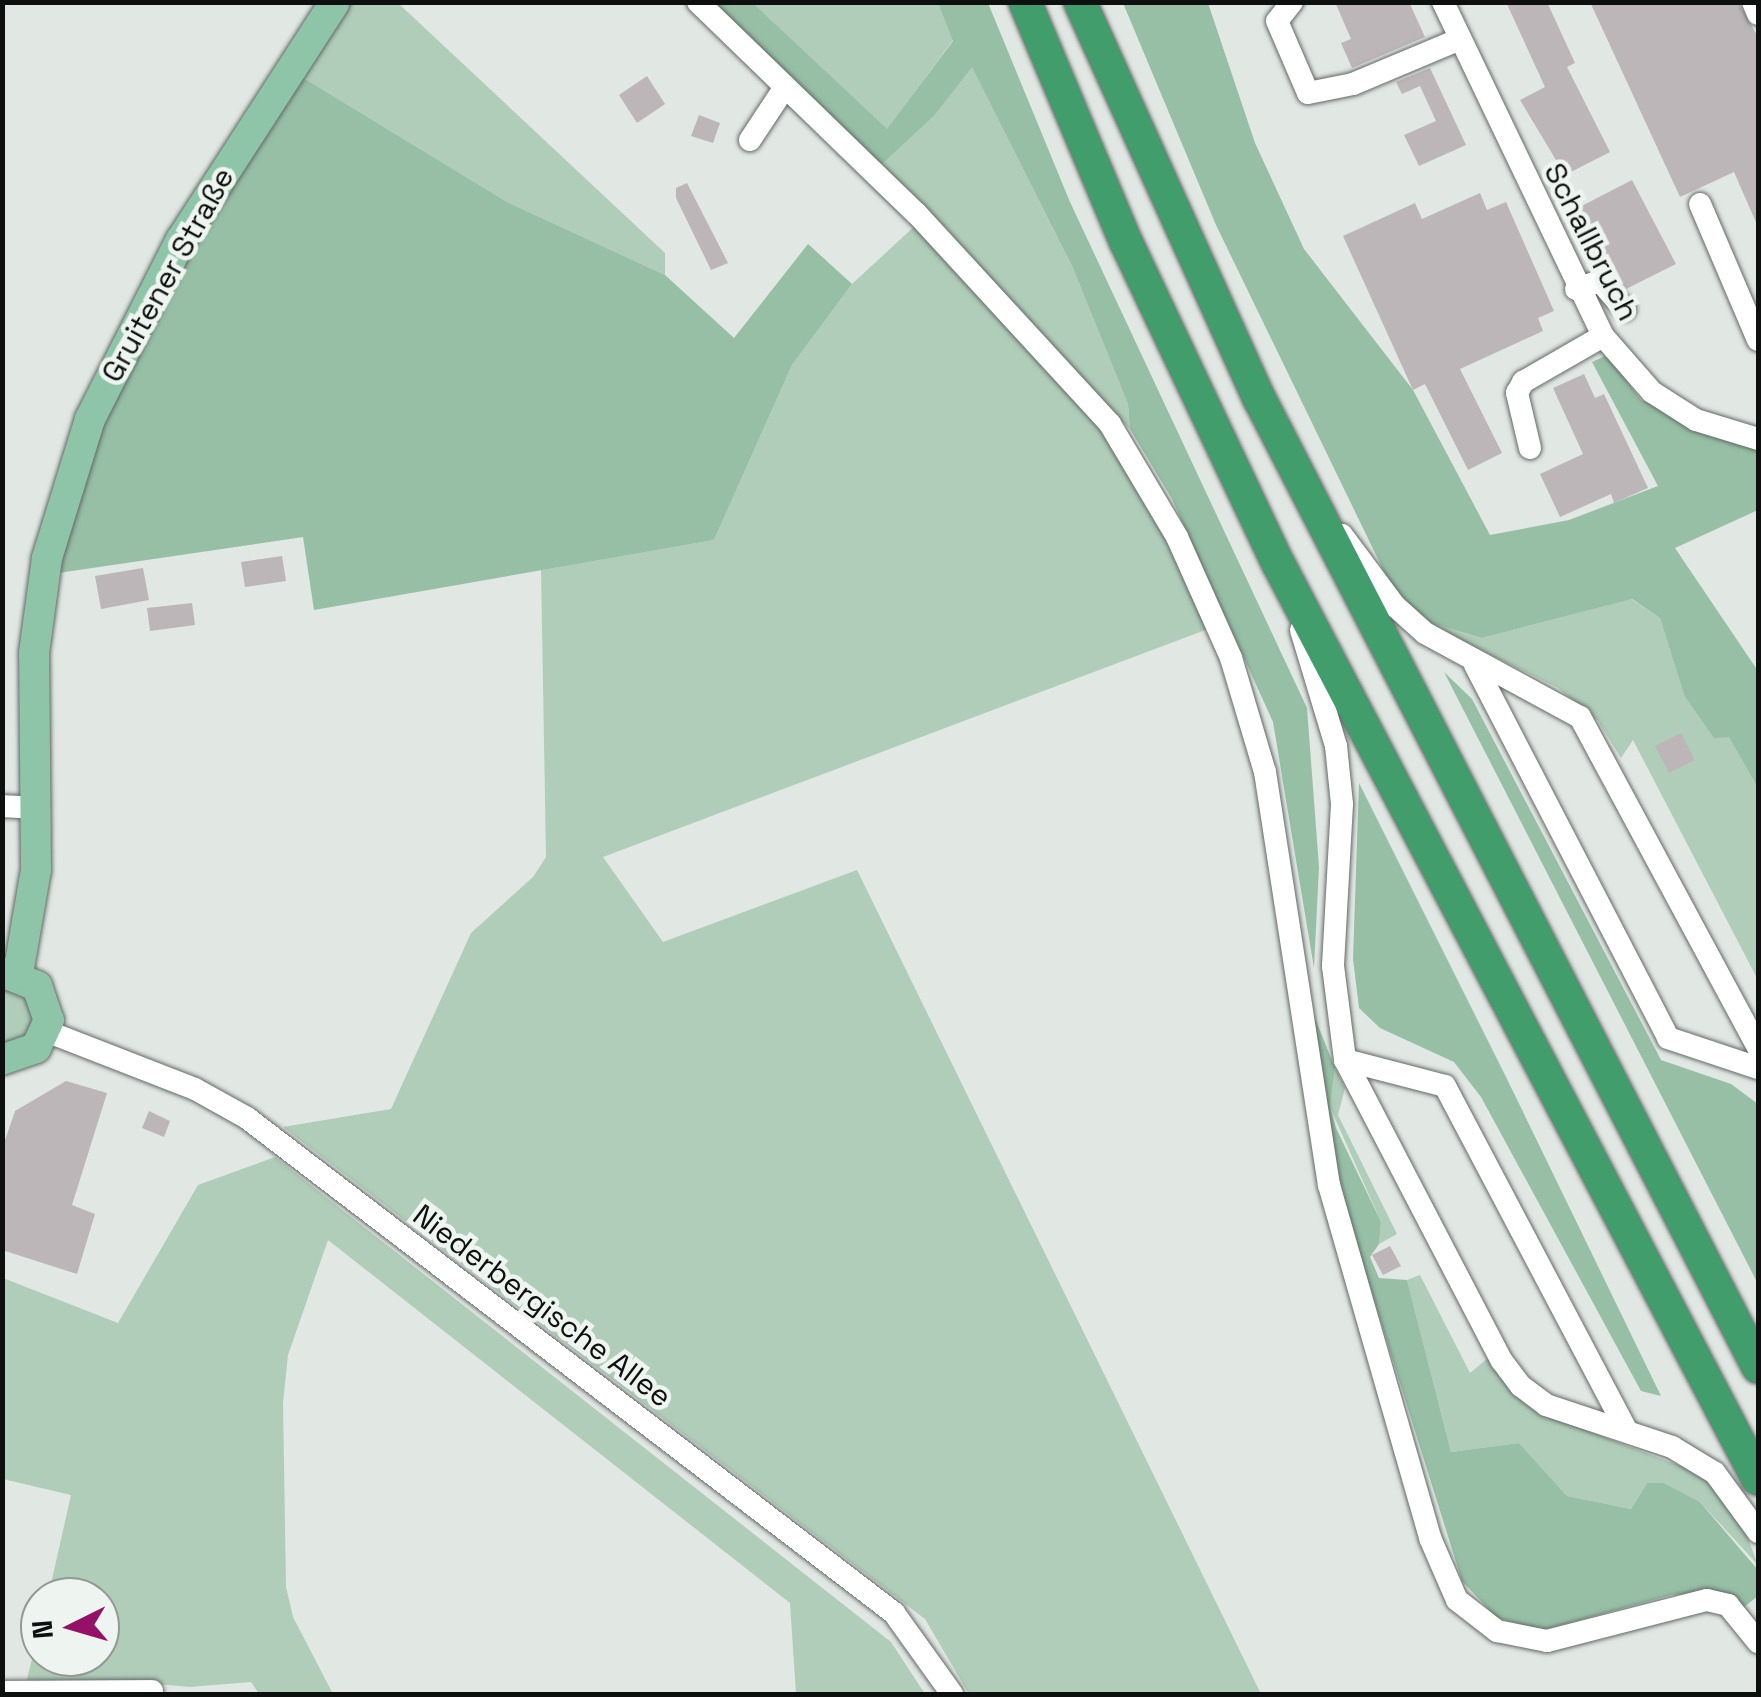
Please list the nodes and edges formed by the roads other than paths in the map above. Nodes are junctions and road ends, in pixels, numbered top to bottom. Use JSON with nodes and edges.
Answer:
{"nodes":[{"id":1,"x":335,"y":2,"type":"edge"},
{"id":2,"x":698,"y":2,"type":"edge"},
{"id":3,"x":1024,"y":2,"type":"edge"},
{"id":4,"x":1080,"y":2,"type":"edge"},
{"id":5,"x":1292,"y":2,"type":"edge"},
{"id":6,"x":1443,"y":2,"type":"edge"},
{"id":7,"x":1753,"y":2,"type":"edge"},
{"id":8,"x":1758,"y":14,"type":"edge"},
{"id":9,"x":1460,"y":38,"type":"junction"},
{"id":10,"x":785,"y":87,"type":"junction"},
{"id":11,"x":750,"y":140,"type":"dead end"},
{"id":12,"x":1700,"y":204,"type":"dead end"},
{"id":13,"x":1576,"y":289,"type":"junction"},
{"id":14,"x":1625,"y":310,"type":"dead end"},
{"id":15,"x":1603,"y":336,"type":"junction"},
{"id":16,"x":1758,"y":340,"type":"edge"},
{"id":17,"x":1758,"y":439,"type":"edge"},
{"id":18,"x":1530,"y":448,"type":"dead end"},
{"id":19,"x":1299,"y":478,"type":"junction"},
{"id":20,"x":1279,"y":565,"type":"junction"},
{"id":21,"x":1475,"y":666,"type":"junction"},
{"id":22,"x":2,"y":806,"type":"edge"},
{"id":23,"x":38,"y":808,"type":"junction"},
{"id":24,"x":10,"y":973,"type":"edge"},
{"id":25,"x":46,"y":1032,"type":"junction"},
{"id":26,"x":1758,"y":1047,"type":"edge"},
{"id":27,"x":2,"y":1060,"type":"edge"},
{"id":28,"x":1345,"y":1060,"type":"junction"},
{"id":29,"x":1758,"y":1068,"type":"edge"},
{"id":30,"x":1758,"y":1367,"type":"edge"},
{"id":31,"x":1626,"y":1430,"type":"junction"},
{"id":32,"x":1758,"y":1480,"type":"edge"},
{"id":33,"x":1758,"y":1532,"type":"edge"},
{"id":34,"x":1758,"y":1642,"type":"edge"},
{"id":35,"x":2,"y":1692,"type":"edge"},
{"id":36,"x":152,"y":1692,"type":"dead end"},
{"id":37,"x":952,"y":1694,"type":"edge"}],
"edges":[{"from":1,"to":23,"type":"main road","name":"Gruitener Straße"},
{"from":2,"to":10,"type":"street"},
{"from":3,"to":20,"type":"highway"},
{"from":4,"to":19,"type":"highway"},
{"from":5,"to":9,"type":"street"},
{"from":6,"to":9,"type":"street","name":"Schallbruch"},
{"from":7,"to":8,"type":"street"},
{"from":9,"to":13,"type":"street","name":"Schallbruch"},
{"from":10,"to":11,"type":"street"},
{"from":10,"to":34,"type":"street"},
{"from":12,"to":16,"type":"street"},
{"from":13,"to":14,"type":"street"},
{"from":13,"to":15,"type":"street","name":"Schallbruch"},
{"from":15,"to":17,"type":"street","name":"Schallbruch"},
{"from":15,"to":18,"type":"street"},
{"from":19,"to":21,"type":"street"},
{"from":19,"to":30,"type":"highway"},
{"from":20,"to":28,"type":"street"},
{"from":20,"to":32,"type":"highway"},
{"from":21,"to":26,"type":"street"},
{"from":21,"to":29,"type":"street"},
{"from":22,"to":23,"type":"street"},
{"from":23,"to":24,"type":"main road","name":"Gruitener Straße"},
{"from":24,"to":25,"type":"main road"},
{"from":25,"to":27,"type":"main road"},
{"from":25,"to":37,"type":"street","name":"Niederbergische Allee"},
{"from":28,"to":31,"type":"street"},
{"from":28,"to":31,"type":"street"},
{"from":31,"to":33,"type":"street"},
{"from":35,"to":36,"type":"street"}]}
